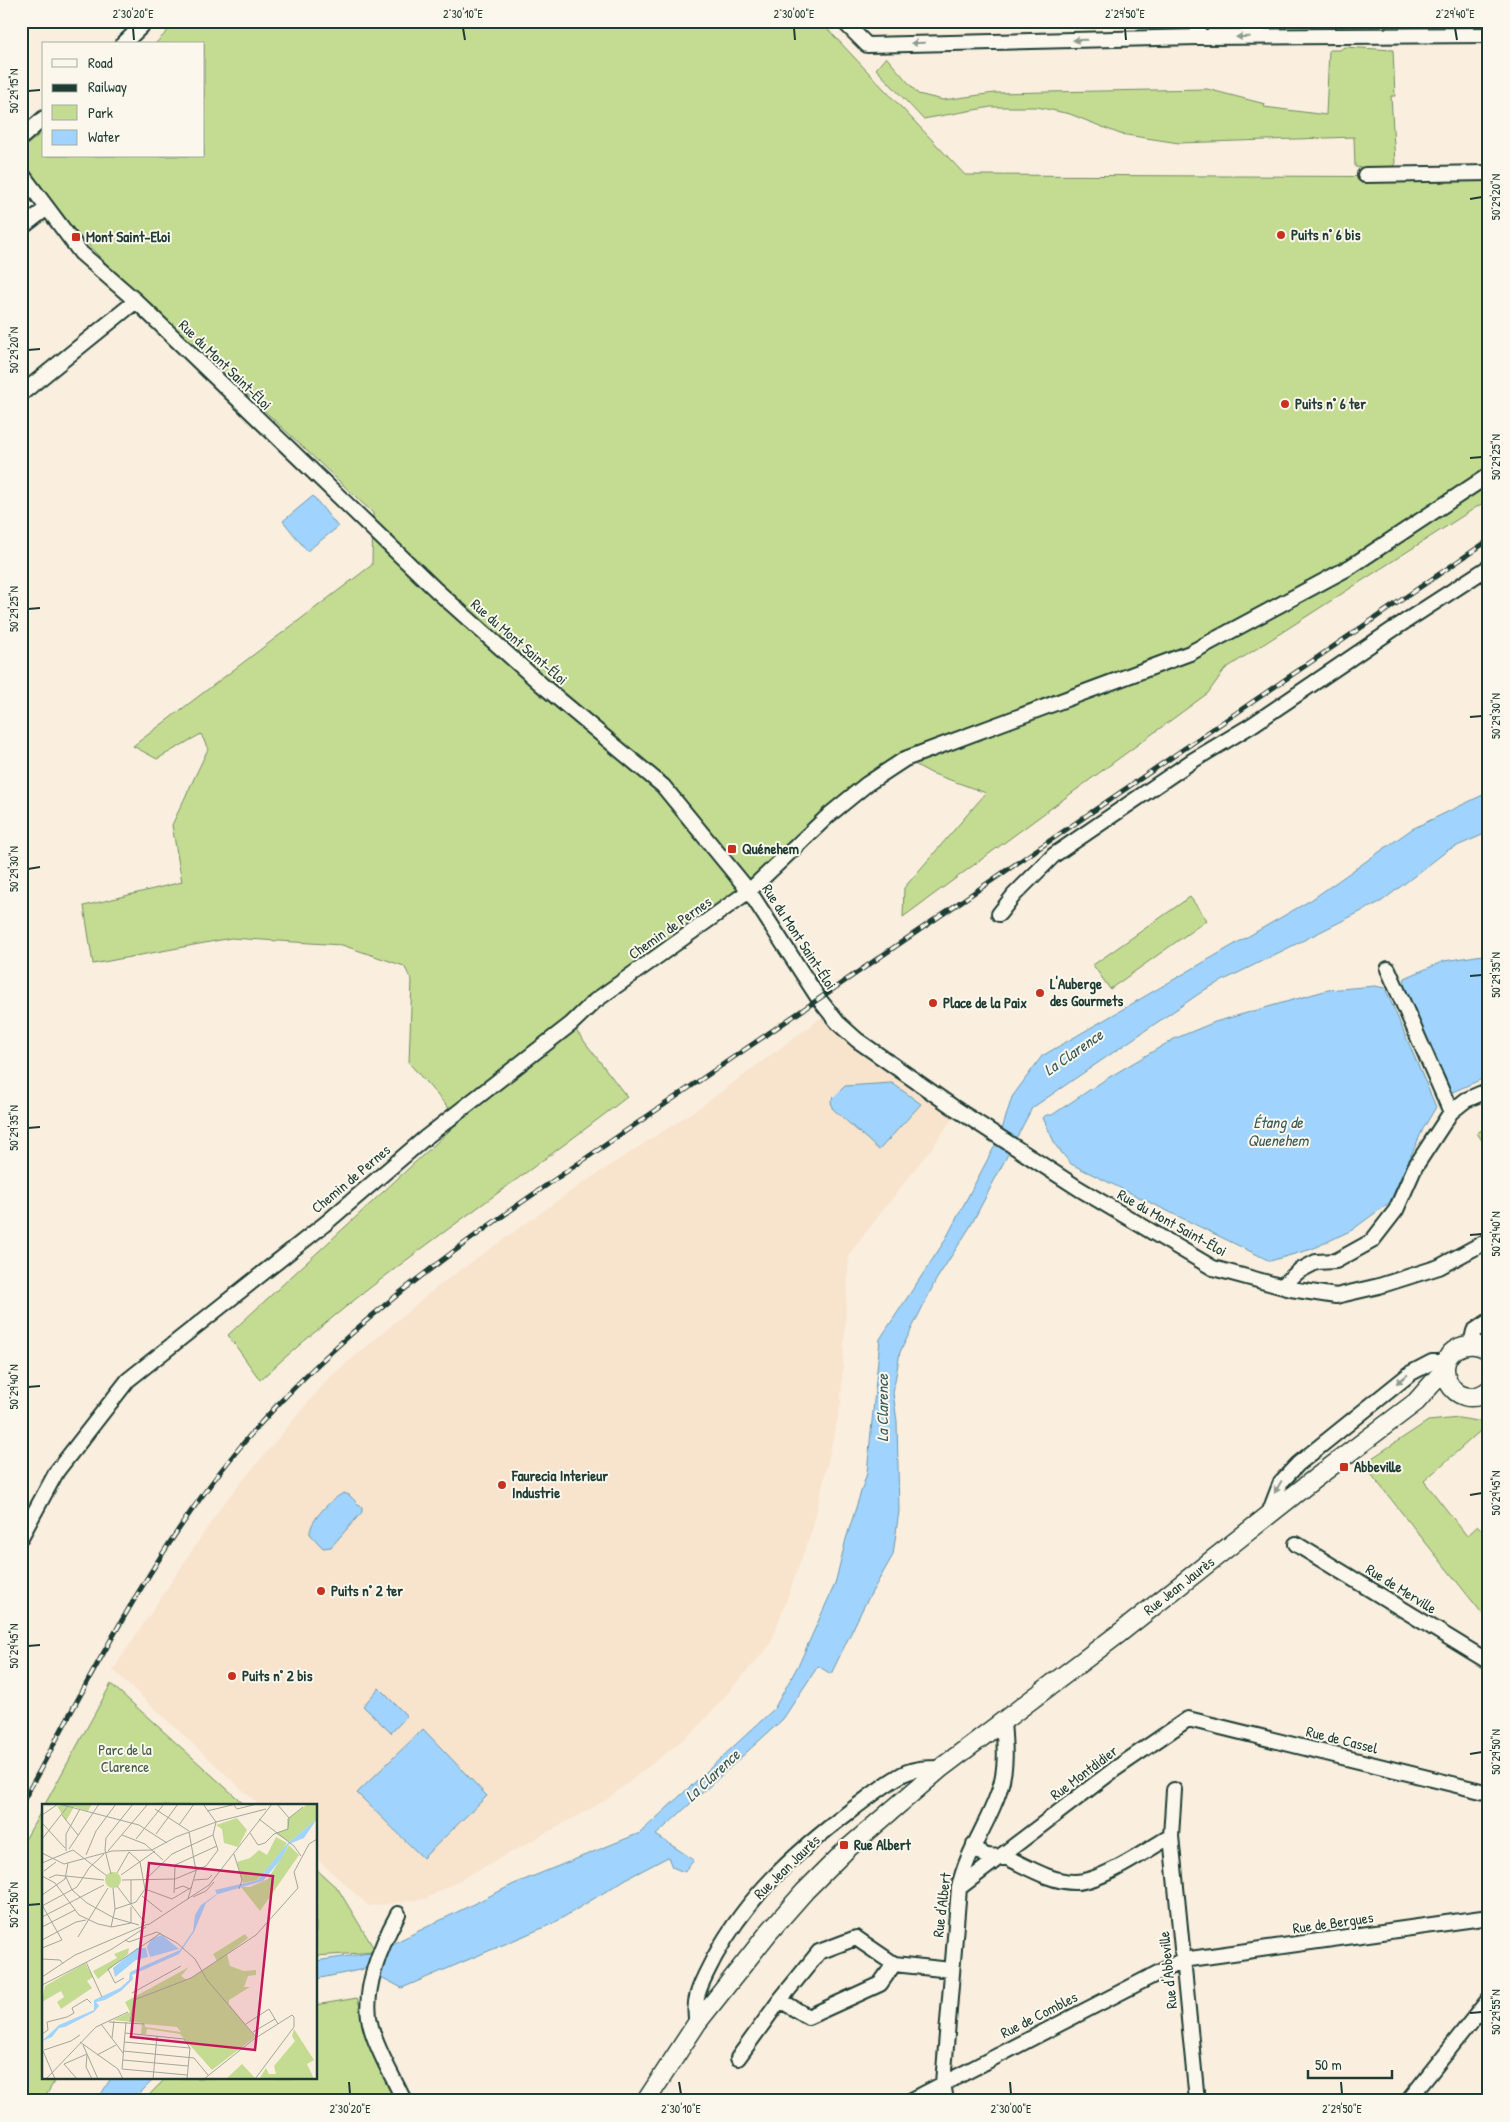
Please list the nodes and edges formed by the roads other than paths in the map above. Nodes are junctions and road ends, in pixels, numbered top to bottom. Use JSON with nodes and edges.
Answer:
{"nodes":[{"id":1,"x":147,"y":21,"type":"edge"},
{"id":2,"x":843,"y":21,"type":"edge"},
{"id":3,"x":1198,"y":21,"type":"edge"},
{"id":4,"x":1489,"y":36,"type":"edge"},
{"id":5,"x":1198,"y":37,"type":"junction"},
{"id":6,"x":125,"y":42,"type":"edge"},
{"id":7,"x":42,"y":120,"type":"edge"},
{"id":8,"x":21,"y":138,"type":"edge"},
{"id":9,"x":1489,"y":173,"type":"edge"},
{"id":10,"x":21,"y":174,"type":"edge"},
{"id":11,"x":1366,"y":175,"type":"dead end"},
{"id":12,"x":47,"y":208,"type":"junction"},
{"id":13,"x":21,"y":228,"type":"edge"},
{"id":14,"x":136,"y":301,"type":"junction"},
{"id":15,"x":21,"y":394,"type":"edge"},
{"id":16,"x":1489,"y":475,"type":"edge"},
{"id":17,"x":1489,"y":567,"type":"edge"},
{"id":18,"x":749,"y":891,"type":"junction"},
{"id":19,"x":999,"y":914,"type":"dead end"},
{"id":20,"x":1388,"y":969,"type":"dead end"},
{"id":21,"x":1489,"y":1090,"type":"edge"},
{"id":22,"x":1451,"y":1112,"type":"junction"},
{"id":23,"x":1489,"y":1240,"type":"edge"},
{"id":24,"x":1282,"y":1286,"type":"junction"},
{"id":25,"x":1489,"y":1321,"type":"edge"},
{"id":26,"x":1482,"y":1346,"type":"edge"},
{"id":27,"x":1446,"y":1366,"type":"junction"},
{"id":28,"x":1458,"y":1393,"type":"junction"},
{"id":29,"x":1487,"y":1394,"type":"edge"},
{"id":30,"x":1416,"y":1402,"type":"junction"},
{"id":31,"x":1268,"y":1516,"type":"junction"},
{"id":32,"x":21,"y":1537,"type":"edge"},
{"id":33,"x":1296,"y":1544,"type":"dead end"},
{"id":34,"x":1489,"y":1662,"type":"edge"},
{"id":35,"x":1188,"y":1719,"type":"joint"},
{"id":36,"x":1002,"y":1722,"type":"junction"},
{"id":37,"x":941,"y":1768,"type":"junction"},
{"id":38,"x":1174,"y":1790,"type":"dead end"},
{"id":39,"x":1489,"y":1793,"type":"edge"},
{"id":40,"x":1171,"y":1836,"type":"junction"},
{"id":41,"x":974,"y":1844,"type":"junction"},
{"id":42,"x":1002,"y":1856,"type":"junction"},
{"id":43,"x":958,"y":1888,"type":"junction"},
{"id":44,"x":398,"y":1914,"type":"dead end"},
{"id":45,"x":1489,"y":1917,"type":"edge"},
{"id":46,"x":1182,"y":1960,"type":"junction"},
{"id":47,"x":894,"y":1964,"type":"junction"},
{"id":48,"x":951,"y":1970,"type":"junction"},
{"id":49,"x":1489,"y":1999,"type":"edge"},
{"id":50,"x":780,"y":2000,"type":"junction"},
{"id":51,"x":696,"y":2023,"type":"junction"},
{"id":52,"x":738,"y":2058,"type":"dead end"},
{"id":53,"x":943,"y":2083,"type":"junction"},
{"id":54,"x":404,"y":2101,"type":"edge"},
{"id":55,"x":646,"y":2101,"type":"edge"},
{"id":56,"x":910,"y":2101,"type":"edge"},
{"id":57,"x":946,"y":2101,"type":"edge"},
{"id":58,"x":1197,"y":2101,"type":"edge"},
{"id":59,"x":1408,"y":2101,"type":"edge"}],
"edges":[{"from":1,"to":6,"type":"street"},
{"from":5,"to":2,"type":"street","one_way":true},
{"from":3,"to":5,"type":"street"},
{"from":4,"to":5,"type":"street","one_way":true},
{"from":7,"to":8,"type":"street"},
{"from":9,"to":11,"type":"street"},
{"from":10,"to":12,"type":"street","name":"Rue du Mont Saint-Éloi"},
{"from":12,"to":13,"type":"street"},
{"from":12,"to":14,"type":"street","name":"Rue du Mont Saint-Éloi"},
{"from":14,"to":15,"type":"street"},
{"from":14,"to":18,"type":"street","name":"Rue du Mont Saint-Éloi"},
{"from":16,"to":18,"type":"street","name":"Chemin de Pernes"},
{"from":17,"to":19,"type":"street"},
{"from":18,"to":24,"type":"street","name":"Rue du Mont Saint-Éloi"},
{"from":18,"to":32,"type":"street","name":"Chemin de Pernes"},
{"from":20,"to":22,"type":"street"},
{"from":21,"to":22,"type":"street"},
{"from":22,"to":24,"type":"street"},
{"from":23,"to":24,"type":"street","name":"Rue du Mont Saint-Éloi"},
{"from":25,"to":26,"type":"street"},
{"from":26,"to":27,"type":"main road","name":"Rue Jean Jaurès"},
{"from":27,"to":28,"type":"main road"},
{"from":27,"to":30,"type":"main road","name":"Rue Jean Jaurès"},
{"from":27,"to":31,"type":"street","one_way":true},
{"from":28,"to":29,"type":"main road","name":"Rue Jean Jaurès"},
{"from":28,"to":30,"type":"main road","name":"Rue Jean Jaurès"},
{"from":30,"to":31,"type":"main road","name":"Rue Jean Jaurès"},
{"from":31,"to":36,"type":"main road","name":"Rue Jean Jaurès"},
{"from":33,"to":34,"type":"street","name":"Rue de Merville"},
{"from":35,"to":39,"type":"street","name":"Rue de Cassel"},
{"from":35,"to":42,"type":"street","name":"Rue Montdidier"},
{"from":36,"to":37,"type":"main road","name":"Rue Jean Jaurès"},
{"from":36,"to":41,"type":"street","name":"Rue d'Albert"},
{"from":37,"to":51,"type":"main road","name":"Rue Jean Jaurès"},
{"from":37,"to":51,"type":"street","name":"Rue Jean Jaurès"},
{"from":38,"to":40,"type":"street","name":"Rue d'Abbeville"},
{"from":40,"to":42,"type":"street"},
{"from":40,"to":46,"type":"street","name":"Rue d'Abbeville"},
{"from":41,"to":42,"type":"street"},
{"from":41,"to":43,"type":"street","name":"Rue d'Albert"},
{"from":42,"to":43,"type":"street","name":"Rue Montdidier"},
{"from":43,"to":48,"type":"street","name":"Rue d'Albert"},
{"from":44,"to":54,"type":"street"},
{"from":45,"to":46,"type":"street","name":"Rue de Bergues"},
{"from":46,"to":53,"type":"street","name":"Rue de Combles"},
{"from":46,"to":58,"type":"street","name":"Rue d'Abbeville"},
{"from":47,"to":48,"type":"street"},
{"from":47,"to":50,"type":"street"},
{"from":47,"to":50,"type":"street"},
{"from":48,"to":53,"type":"street","name":"Rue d'Albert"},
{"from":49,"to":59,"type":"street"},
{"from":50,"to":52,"type":"street"},
{"from":51,"to":55,"type":"main road","name":"Rue Jean Jaurès"},
{"from":53,"to":56,"type":"street","name":"Rue de Combles"},
{"from":53,"to":57,"type":"street","name":"Rue d'Albert"}]}
